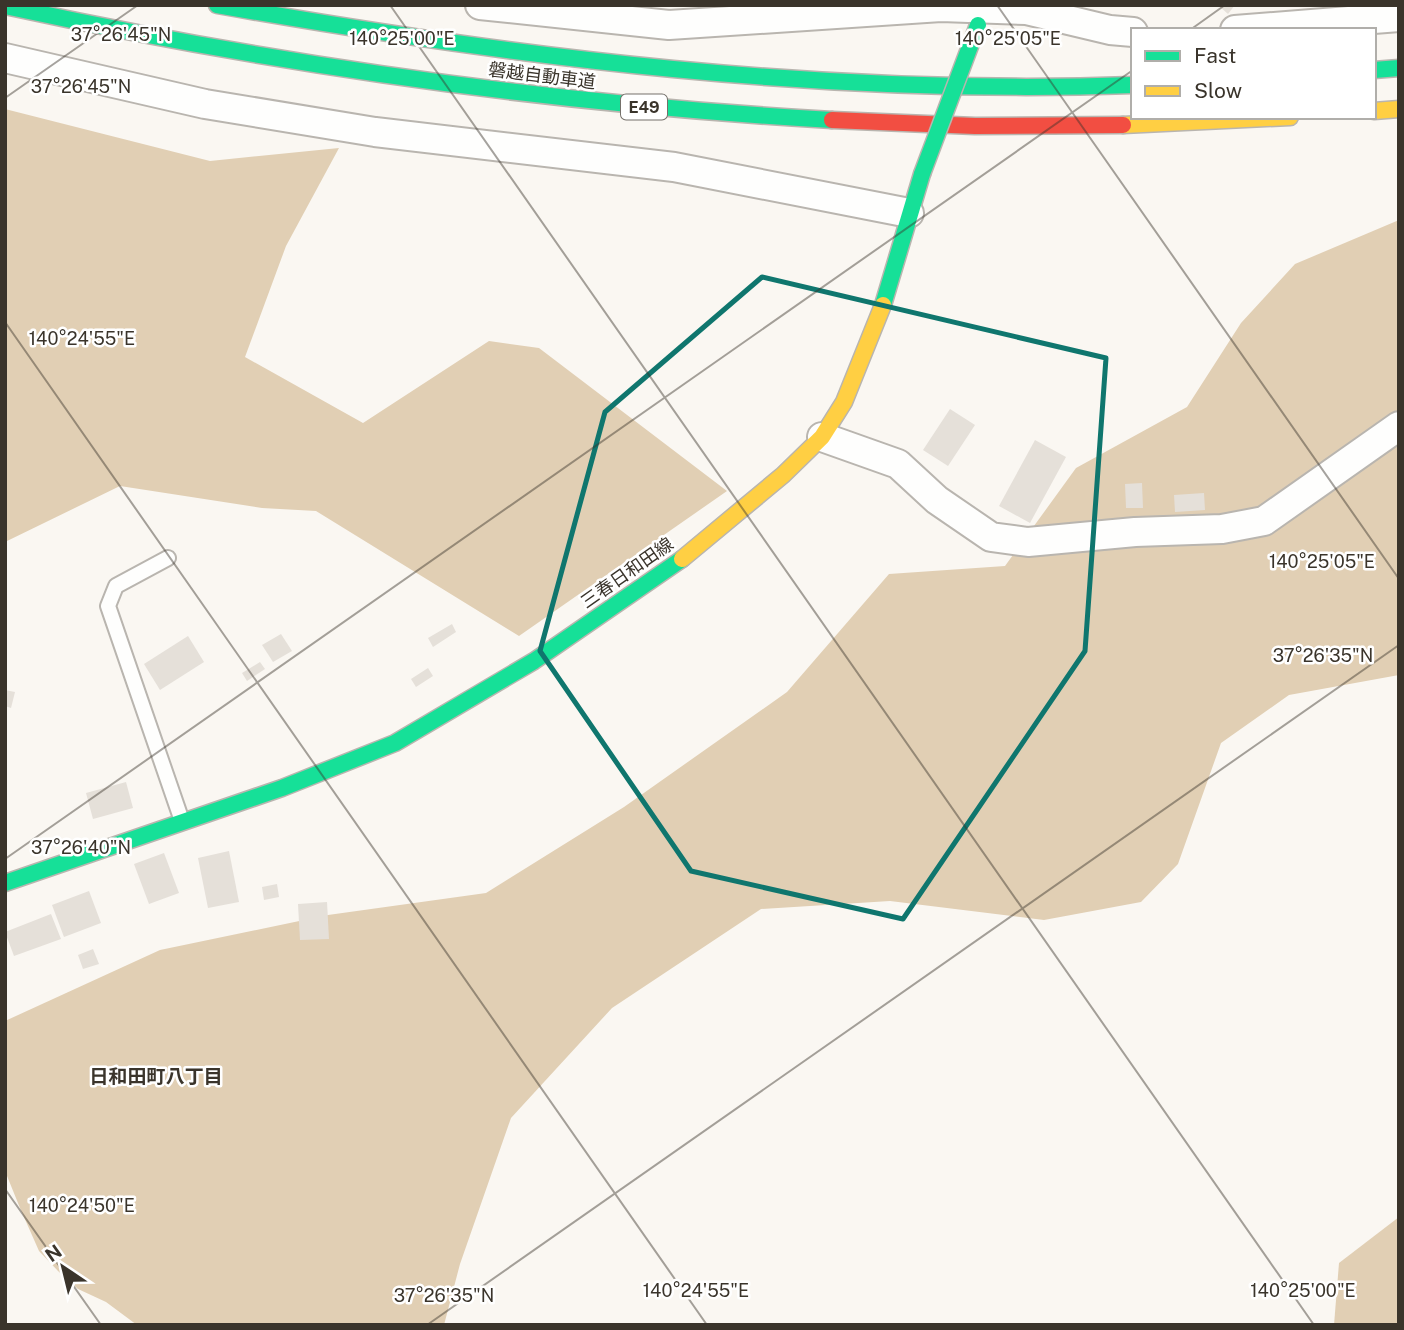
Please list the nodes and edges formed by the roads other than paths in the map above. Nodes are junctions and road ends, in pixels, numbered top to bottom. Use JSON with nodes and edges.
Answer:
{"nodes":[{"id":1,"x":217,"y":5,"type":"edge"},
{"id":2,"x":480,"y":5,"type":"edge"},
{"id":3,"x":5,"y":6,"type":"edge"},
{"id":4,"x":981,"y":13,"type":"edge"},
{"id":5,"x":1399,"y":17,"type":"edge"},
{"id":6,"x":1260,"y":28,"type":"edge"},
{"id":7,"x":1131,"y":32,"type":"edge"},
{"id":8,"x":5,"y":58,"type":"edge"},
{"id":9,"x":1399,"y":68,"type":"edge"},
{"id":10,"x":1376,"y":70,"type":"edge"},
{"id":11,"x":1131,"y":85,"type":"edge"},
{"id":12,"x":1399,"y":109,"type":"edge"},
{"id":13,"x":1376,"y":111,"type":"edge"},
{"id":14,"x":1256,"y":119,"type":"edge"},
{"id":15,"x":909,"y":213,"type":"junction"},
{"id":16,"x":1399,"y":426,"type":"edge"},
{"id":17,"x":822,"y":437,"type":"junction"},
{"id":18,"x":168,"y":558,"type":"dead end"},
{"id":19,"x":182,"y":822,"type":"junction"},
{"id":20,"x":5,"y":883,"type":"edge"}],
"edges":[{"from":1,"to":11,"type":"main road","name":"磐越自動車道","number":"E49"},
{"from":2,"to":4,"type":"street"},
{"from":3,"to":14,"type":"main road","name":"磐越自動車道","number":"E49"},
{"from":4,"to":7,"type":"street"},
{"from":4,"to":15,"type":"main road","name":"三春日和田線","bridge":true},
{"from":5,"to":6,"type":"street"},
{"from":8,"to":15,"type":"street"},
{"from":9,"to":10,"type":"main road"},
{"from":12,"to":13,"type":"main road"},
{"from":15,"to":17,"type":"main road","name":"三春日和田線"},
{"from":16,"to":17,"type":"street"},
{"from":17,"to":19,"type":"main road","name":"三春日和田線"},
{"from":18,"to":19,"type":"lane"},
{"from":19,"to":20,"type":"main road","name":"三春日和田線"}]}
